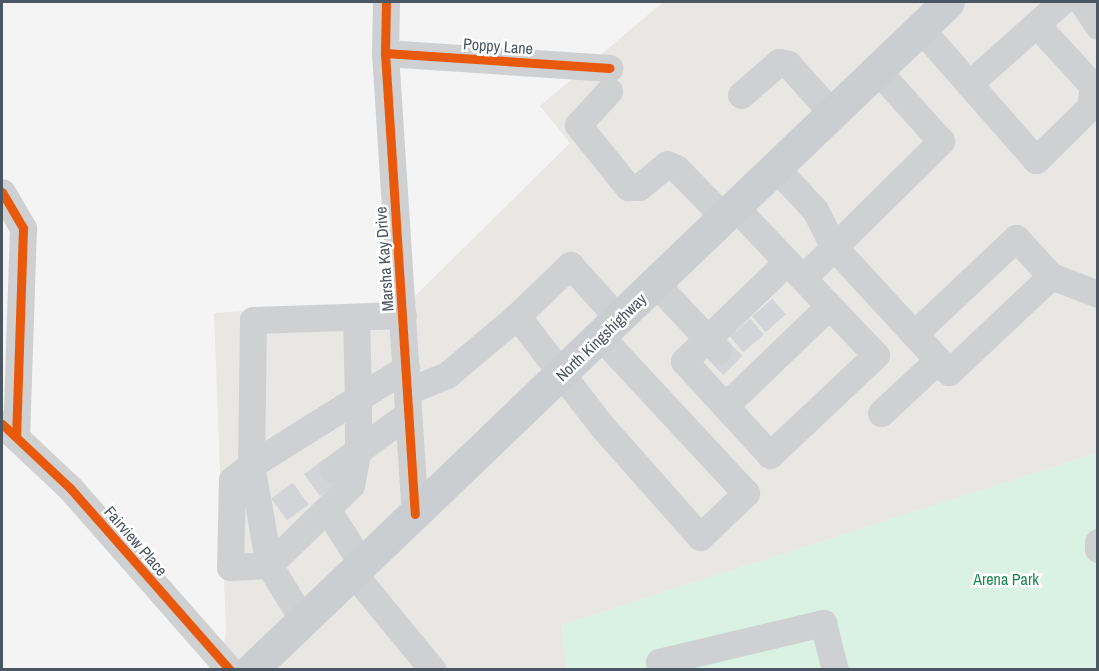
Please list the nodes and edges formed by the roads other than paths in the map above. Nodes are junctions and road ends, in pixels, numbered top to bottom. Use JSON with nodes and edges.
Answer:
{"nodes":[{"id":1,"x":386,"y":2,"type":"edge"},
{"id":2,"x":1061,"y":2,"type":"edge"},
{"id":3,"x":1082,"y":2,"type":"edge"},
{"id":4,"x":934,"y":11,"type":"edge"},
{"id":5,"x":1036,"y":24,"type":"junction"},
{"id":6,"x":1098,"y":26,"type":"edge"},
{"id":7,"x":385,"y":53,"type":"junction"},
{"id":8,"x":877,"y":70,"type":"junction"},
{"id":9,"x":969,"y":84,"type":"junction"},
{"id":10,"x":741,"y":95,"type":"dead end"},
{"id":11,"x":832,"y":112,"type":"junction"},
{"id":12,"x":775,"y":167,"type":"junction"},
{"id":13,"x":2,"y":192,"type":"edge"},
{"id":14,"x":729,"y":212,"type":"junction"},
{"id":15,"x":834,"y":247,"type":"junction"},
{"id":16,"x":795,"y":270,"type":"junction"},
{"id":17,"x":1051,"y":276,"type":"junction"},
{"id":18,"x":656,"y":284,"type":"junction"},
{"id":19,"x":1098,"y":294,"type":"edge"},
{"id":20,"x":829,"y":306,"type":"junction"},
{"id":21,"x":403,"y":315,"type":"junction"},
{"id":22,"x":517,"y":316,"type":"junction"},
{"id":23,"x":356,"y":317,"type":"junction"},
{"id":24,"x":771,"y":317,"type":"junction"},
{"id":25,"x":610,"y":328,"type":"junction"},
{"id":26,"x":914,"y":334,"type":"junction"},
{"id":27,"x":749,"y":337,"type":"junction"},
{"id":28,"x":727,"y":359,"type":"junction"},
{"id":29,"x":938,"y":360,"type":"junction"},
{"id":30,"x":564,"y":372,"type":"junction"},
{"id":31,"x":407,"y":391,"type":"junction"},
{"id":32,"x":358,"y":398,"type":"junction"},
{"id":33,"x":725,"y":406,"type":"junction"},
{"id":34,"x":881,"y":413,"type":"dead end"},
{"id":35,"x":9,"y":430,"type":"edge"},
{"id":36,"x":358,"y":450,"type":"junction"},
{"id":37,"x":251,"y":465,"type":"junction"},
{"id":38,"x":333,"y":469,"type":"tunnel mouth"},
{"id":39,"x":327,"y":509,"type":"junction"},
{"id":40,"x":415,"y":514,"type":"junction"},
{"id":41,"x":1098,"y":542,"type":"edge"},
{"id":42,"x":1098,"y":549,"type":"edge"},
{"id":43,"x":269,"y":565,"type":"junction"},
{"id":44,"x":357,"y":569,"type":"junction"},
{"id":45,"x":303,"y":620,"type":"junction"},
{"id":46,"x":230,"y":669,"type":"edge"},
{"id":47,"x":251,"y":669,"type":"edge"},
{"id":48,"x":433,"y":669,"type":"edge"},
{"id":49,"x":661,"y":669,"type":"edge"},
{"id":50,"x":835,"y":669,"type":"edge"}],
"edges":[{"from":1,"to":7,"type":"street","name":"Marsha Kay Drive"},
{"from":2,"to":5,"type":"street"},
{"from":3,"to":6,"type":"street"},
{"from":4,"to":8,"type":"main road","name":"North Kingshighway"},
{"from":4,"to":9,"type":"street"},
{"from":5,"to":9,"type":"street"},
{"from":5,"to":9,"type":"street"},
{"from":7,"to":14,"type":"street","name":"Poppy Lane"},
{"from":7,"to":21,"type":"street","name":"Marsha Kay Drive"},
{"from":8,"to":11,"type":"main road","name":"North Kingshighway"},
{"from":8,"to":15,"type":"street"},
{"from":10,"to":11,"type":"street"},
{"from":11,"to":12,"type":"main road","name":"North Kingshighway"},
{"from":12,"to":14,"type":"main road","name":"North Kingshighway"},
{"from":12,"to":15,"type":"street"},
{"from":13,"to":35,"type":"street","name":"Fairview Place"},
{"from":14,"to":16,"type":"street"},
{"from":14,"to":18,"type":"main road","name":"North Kingshighway"},
{"from":15,"to":16,"type":"street"},
{"from":15,"to":26,"type":"street"},
{"from":16,"to":20,"type":"street"},
{"from":16,"to":24,"type":"street"},
{"from":17,"to":19,"type":"street"},
{"from":17,"to":26,"type":"street"},
{"from":17,"to":29,"type":"street"},
{"from":18,"to":25,"type":"main road","name":"North Kingshighway"},
{"from":18,"to":28,"type":"street"},
{"from":20,"to":24,"type":"street"},
{"from":20,"to":33,"type":"street"},
{"from":21,"to":23,"type":"street"},
{"from":21,"to":31,"type":"street","name":"Marsha Kay Drive"},
{"from":22,"to":25,"type":"street"},
{"from":22,"to":30,"type":"street"},
{"from":22,"to":31,"type":"street"},
{"from":23,"to":32,"type":"street"},
{"from":23,"to":37,"type":"street"},
{"from":24,"to":27,"type":"street"},
{"from":24,"to":27,"type":"street"},
{"from":25,"to":30,"type":"main road","name":"North Kingshighway"},
{"from":25,"to":30,"type":"street"},
{"from":26,"to":29,"type":"street"},
{"from":27,"to":28,"type":"street"},
{"from":27,"to":28,"type":"street"},
{"from":28,"to":33,"type":"street"},
{"from":28,"to":33,"type":"street"},
{"from":29,"to":34,"type":"street"},
{"from":30,"to":40,"type":"main road","name":"North Kingshighway"},
{"from":31,"to":32,"type":"street"},
{"from":31,"to":36,"type":"street"},
{"from":31,"to":40,"type":"street","name":"Marsha Kay Drive"},
{"from":32,"to":36,"type":"street"},
{"from":32,"to":37,"type":"street"},
{"from":35,"to":46,"type":"street","name":"Fairview Place"},
{"from":36,"to":38,"type":"street"},
{"from":36,"to":39,"type":"street"},
{"from":37,"to":43,"type":"street"},
{"from":37,"to":43,"type":"street"},
{"from":39,"to":43,"type":"street"},
{"from":39,"to":44,"type":"street"},
{"from":40,"to":44,"type":"main road","name":"North Kingshighway"},
{"from":41,"to":42,"type":"street"},
{"from":43,"to":45,"type":"street"},
{"from":44,"to":45,"type":"main road","name":"North Kingshighway"},
{"from":44,"to":48,"type":"street"},
{"from":45,"to":47,"type":"main road","name":"North Kingshighway"},
{"from":49,"to":50,"type":"street"}]}
